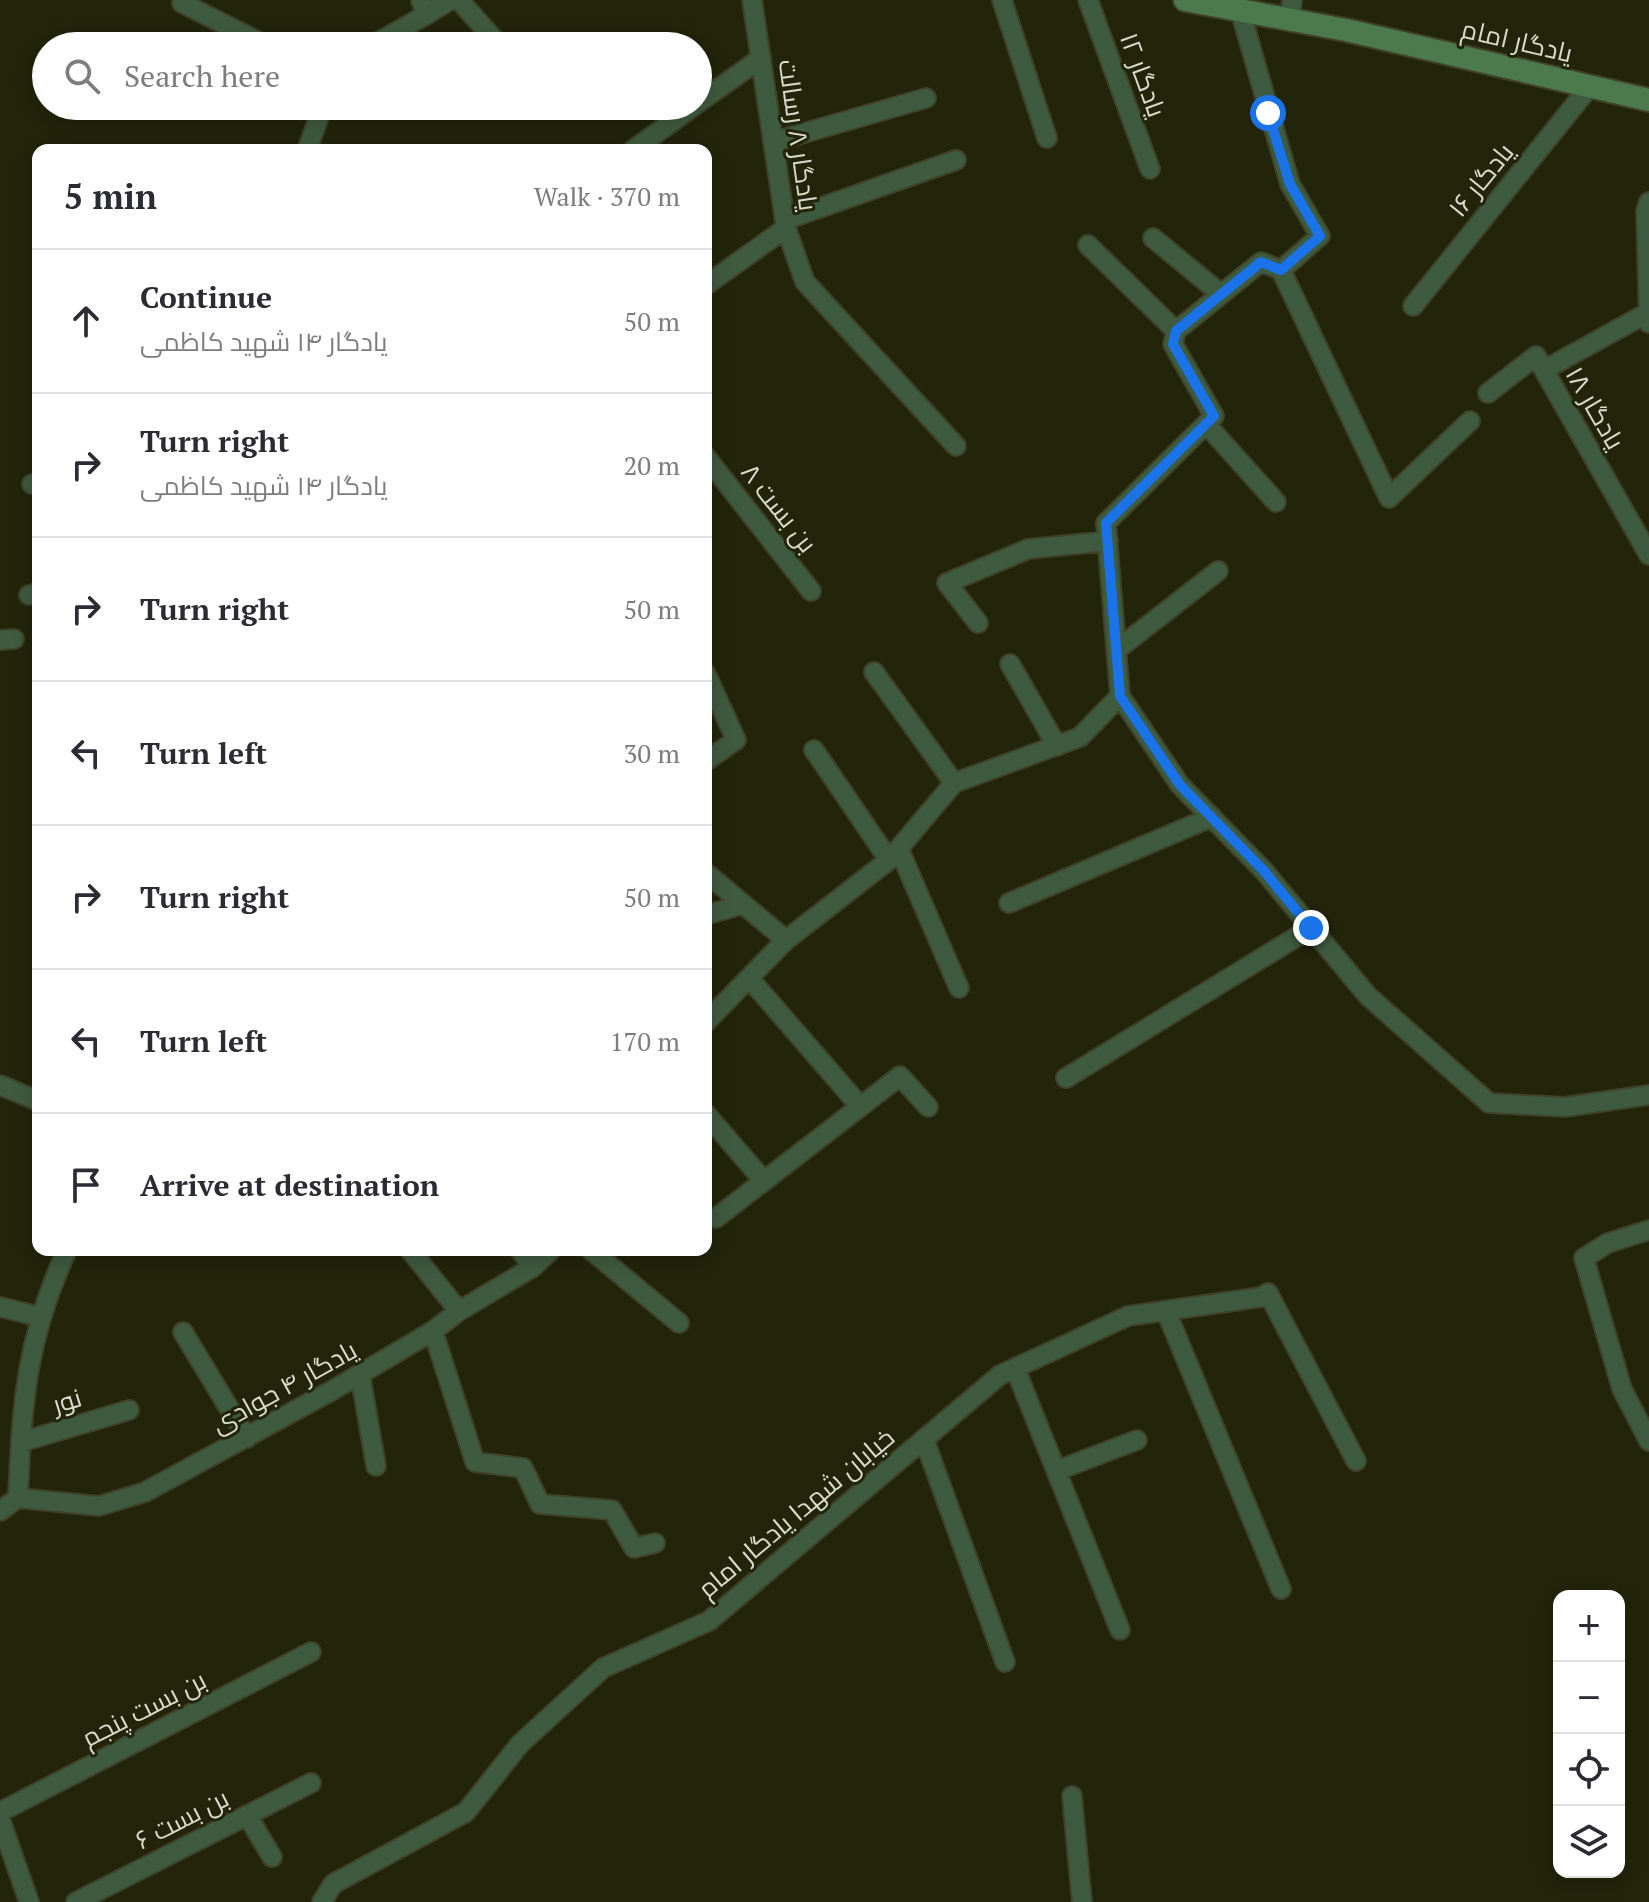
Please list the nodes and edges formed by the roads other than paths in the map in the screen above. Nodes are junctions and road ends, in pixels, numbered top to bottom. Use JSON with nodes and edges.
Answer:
{"nodes":[{"id":1,"x":450,"y":0,"type":"edge"},
{"id":2,"x":459,"y":0,"type":"edge"},
{"id":3,"x":752,"y":0,"type":"edge"},
{"id":4,"x":1002,"y":0,"type":"edge"},
{"id":5,"x":1088,"y":0,"type":"edge"},
{"id":6,"x":1185,"y":0,"type":"edge"},
{"id":7,"x":182,"y":3,"type":"dead end"},
{"id":8,"x":423,"y":7,"type":"edge"},
{"id":9,"x":1240,"y":10,"type":"junction"},
{"id":10,"x":1291,"y":10,"type":"edge"},
{"id":11,"x":239,"y":32,"type":"edge"},
{"id":12,"x":390,"y":32,"type":"edge"},
{"id":13,"x":488,"y":32,"type":"edge"},
{"id":14,"x":761,"y":58,"type":"junction"},
{"id":15,"x":1590,"y":86,"type":"junction"},
{"id":16,"x":712,"y":93,"type":"edge"},
{"id":17,"x":926,"y":98,"type":"dead end"},
{"id":18,"x":1649,"y":100,"type":"edge"},
{"id":19,"x":319,"y":120,"type":"edge"},
{"id":20,"x":674,"y":120,"type":"edge"},
{"id":21,"x":1047,"y":138,"type":"dead end"},
{"id":22,"x":773,"y":142,"type":"junction"},
{"id":23,"x":313,"y":144,"type":"edge"},
{"id":24,"x":641,"y":144,"type":"edge"},
{"id":25,"x":956,"y":160,"type":"dead end"},
{"id":26,"x":1150,"y":169,"type":"dead end"},
{"id":27,"x":1649,"y":202,"type":"edge"},
{"id":28,"x":785,"y":224,"type":"junction"},
{"id":29,"x":1153,"y":238,"type":"dead end"},
{"id":30,"x":1088,"y":245,"type":"dead end"},
{"id":31,"x":1281,"y":270,"type":"junction"},
{"id":32,"x":712,"y":280,"type":"edge"},
{"id":33,"x":1221,"y":294,"type":"junction"},
{"id":34,"x":1413,"y":306,"type":"dead end"},
{"id":35,"x":1648,"y":318,"type":"edge"},
{"id":36,"x":1176,"y":331,"type":"junction"},
{"id":37,"x":1544,"y":370,"type":"junction"},
{"id":38,"x":1488,"y":393,"type":"dead end"},
{"id":39,"x":1470,"y":421,"type":"dead end"},
{"id":40,"x":1206,"y":424,"type":"junction"},
{"id":41,"x":956,"y":446,"type":"dead end"},
{"id":42,"x":712,"y":465,"type":"edge"},
{"id":43,"x":1276,"y":502,"type":"dead end"},
{"id":44,"x":1108,"y":541,"type":"junction"},
{"id":45,"x":1649,"y":555,"type":"edge"},
{"id":46,"x":1218,"y":571,"type":"dead end"},
{"id":47,"x":811,"y":591,"type":"dead end"},
{"id":48,"x":978,"y":623,"type":"dead end"},
{"id":49,"x":1119,"y":648,"type":"junction"},
{"id":50,"x":1010,"y":664,"type":"dead end"},
{"id":51,"x":874,"y":672,"type":"dead end"},
{"id":52,"x":712,"y":687,"type":"edge"},
{"id":53,"x":1120,"y":696,"type":"junction"},
{"id":54,"x":1057,"y":746,"type":"junction"},
{"id":55,"x":814,"y":750,"type":"dead end"},
{"id":56,"x":712,"y":757,"type":"edge"},
{"id":57,"x":954,"y":783,"type":"junction"},
{"id":58,"x":1212,"y":817,"type":"junction"},
{"id":59,"x":894,"y":854,"type":"junction"},
{"id":60,"x":712,"y":878,"type":"edge"},
{"id":61,"x":1009,"y":903,"type":"dead end"},
{"id":62,"x":743,"y":904,"type":"junction"},
{"id":63,"x":712,"y":913,"type":"edge"},
{"id":64,"x":1311,"y":928,"type":"junction"},
{"id":65,"x":786,"y":940,"type":"junction"},
{"id":66,"x":749,"y":978,"type":"junction"},
{"id":67,"x":959,"y":988,"type":"dead end"},
{"id":68,"x":712,"y":1016,"type":"edge"},
{"id":69,"x":1066,"y":1078,"type":"dead end"},
{"id":70,"x":0,"y":1085,"type":"edge"},
{"id":71,"x":1649,"y":1095,"type":"edge"},
{"id":72,"x":32,"y":1098,"type":"edge"},
{"id":73,"x":859,"y":1105,"type":"junction"},
{"id":74,"x":928,"y":1107,"type":"dead end"},
{"id":75,"x":712,"y":1121,"type":"edge"},
{"id":76,"x":764,"y":1181,"type":"junction"},
{"id":77,"x":716,"y":1218,"type":"dead end"},
{"id":78,"x":1649,"y":1230,"type":"edge"},
{"id":79,"x":65,"y":1256,"type":"edge"},
{"id":80,"x":415,"y":1256,"type":"edge"},
{"id":81,"x":525,"y":1256,"type":"edge"},
{"id":82,"x":545,"y":1256,"type":"edge"},
{"id":83,"x":598,"y":1256,"type":"edge"},
{"id":84,"x":533,"y":1267,"type":"junction"},
{"id":85,"x":0,"y":1307,"type":"edge"},
{"id":86,"x":459,"y":1311,"type":"junction"},
{"id":87,"x":1166,"y":1311,"type":"junction"},
{"id":88,"x":41,"y":1317,"type":"junction"},
{"id":89,"x":679,"y":1323,"type":"dead end"},
{"id":90,"x":433,"y":1331,"type":"junction"},
{"id":91,"x":183,"y":1332,"type":"dead end"},
{"id":92,"x":1015,"y":1368,"type":"junction"},
{"id":93,"x":360,"y":1374,"type":"junction"},
{"id":94,"x":129,"y":1410,"type":"dead end"},
{"id":95,"x":247,"y":1438,"type":"junction"},
{"id":96,"x":924,"y":1439,"type":"junction"},
{"id":97,"x":1137,"y":1440,"type":"dead end"},
{"id":98,"x":1649,"y":1441,"type":"edge"},
{"id":99,"x":21,"y":1442,"type":"junction"},
{"id":100,"x":1356,"y":1456,"type":"dead end"},
{"id":101,"x":376,"y":1466,"type":"dead end"},
{"id":102,"x":1056,"y":1471,"type":"junction"},
{"id":103,"x":18,"y":1498,"type":"junction"},
{"id":104,"x":0,"y":1511,"type":"edge"},
{"id":105,"x":655,"y":1543,"type":"dead end"},
{"id":106,"x":1281,"y":1589,"type":"dead end"},
{"id":107,"x":1120,"y":1630,"type":"dead end"},
{"id":108,"x":311,"y":1652,"type":"dead end"},
{"id":109,"x":1005,"y":1662,"type":"dead end"},
{"id":110,"x":311,"y":1783,"type":"dead end"},
{"id":111,"x":1072,"y":1796,"type":"dead end"},
{"id":112,"x":0,"y":1812,"type":"edge"},
{"id":113,"x":247,"y":1815,"type":"junction"},
{"id":114,"x":0,"y":1819,"type":"edge"},
{"id":115,"x":5,"y":1852,"type":"edge"},
{"id":116,"x":272,"y":1857,"type":"dead end"},
{"id":117,"x":29,"y":1902,"type":"edge"},
{"id":118,"x":76,"y":1902,"type":"edge"},
{"id":119,"x":322,"y":1902,"type":"edge"},
{"id":120,"x":1082,"y":1902,"type":"edge"}],
"edges":[{"from":1,"to":8,"type":"street"},
{"from":2,"to":13,"type":"street"},
{"from":3,"to":14,"type":"street","name":"یادگار ۸ رسالت"},
{"from":4,"to":21,"type":"street"},
{"from":5,"to":26,"type":"street","name":"یادگار ۱۲"},
{"from":6,"to":9,"type":"main road","name":"یادگار امام"},
{"from":7,"to":11,"type":"street"},
{"from":8,"to":12,"type":"street"},
{"from":9,"to":10,"type":"main road","name":"یادگار امام"},
{"from":9,"to":31,"type":"street"},
{"from":10,"to":15,"type":"main road","name":"یادگار امام"},
{"from":14,"to":16,"type":"street"},
{"from":14,"to":22,"type":"street","name":"یادگار ۸ رسالت"},
{"from":15,"to":18,"type":"main road","name":"یادگار امام"},
{"from":15,"to":34,"type":"street","name":"یادگار ۱۶"},
{"from":17,"to":22,"type":"street"},
{"from":19,"to":23,"type":"street"},
{"from":20,"to":24,"type":"street"},
{"from":22,"to":28,"type":"street","name":"یادگار ۸ رسالت"},
{"from":25,"to":28,"type":"street"},
{"from":27,"to":35,"type":"street"},
{"from":28,"to":32,"type":"street","name":"یادگار ۸ رسالت"},
{"from":28,"to":41,"type":"street"},
{"from":29,"to":33,"type":"street"},
{"from":30,"to":36,"type":"street"},
{"from":31,"to":33,"type":"street"},
{"from":31,"to":39,"type":"street"},
{"from":33,"to":36,"type":"street"},
{"from":35,"to":37,"type":"street","name":"یادگار ۱۸"},
{"from":36,"to":40,"type":"street"},
{"from":37,"to":38,"type":"street","name":"یادگار ۱۸"},
{"from":37,"to":45,"type":"street","name":"یادگار ۱۸"},
{"from":40,"to":43,"type":"street"},
{"from":40,"to":44,"type":"street"},
{"from":42,"to":47,"type":"street","name":"بن بست ۸"},
{"from":44,"to":48,"type":"street"},
{"from":44,"to":49,"type":"street"},
{"from":46,"to":49,"type":"street"},
{"from":49,"to":53,"type":"street"},
{"from":50,"to":54,"type":"street"},
{"from":51,"to":57,"type":"street"},
{"from":52,"to":56,"type":"street"},
{"from":53,"to":54,"type":"street"},
{"from":53,"to":58,"type":"street"},
{"from":54,"to":57,"type":"street"},
{"from":55,"to":59,"type":"street"},
{"from":57,"to":59,"type":"street"},
{"from":58,"to":61,"type":"street"},
{"from":58,"to":64,"type":"street"},
{"from":59,"to":65,"type":"street"},
{"from":59,"to":67,"type":"street"},
{"from":60,"to":62,"type":"street"},
{"from":62,"to":63,"type":"street"},
{"from":62,"to":65,"type":"street"},
{"from":64,"to":69,"type":"street"},
{"from":64,"to":71,"type":"street"},
{"from":65,"to":66,"type":"street"},
{"from":66,"to":68,"type":"street"},
{"from":66,"to":73,"type":"street"},
{"from":70,"to":72,"type":"street"},
{"from":73,"to":74,"type":"street"},
{"from":73,"to":76,"type":"street"},
{"from":75,"to":76,"type":"street"},
{"from":76,"to":77,"type":"street"},
{"from":78,"to":98,"type":"street"},
{"from":79,"to":88,"type":"street"},
{"from":80,"to":86,"type":"street"},
{"from":81,"to":84,"type":"street"},
{"from":82,"to":84,"type":"street","name":"یادگار ۴ جوادی"},
{"from":83,"to":89,"type":"street"},
{"from":84,"to":86,"type":"street","name":"یادگار ۴ جوادی"},
{"from":85,"to":88,"type":"street"},
{"from":86,"to":90,"type":"street","name":"یادگار ۴ جوادی"},
{"from":87,"to":92,"type":"street","name":"خیابان شهدا یادگار امام"},
{"from":87,"to":100,"type":"street","name":"خیابان شهدا یادگار امام"},
{"from":87,"to":106,"type":"street"},
{"from":88,"to":99,"type":"street"},
{"from":90,"to":93,"type":"street","name":"یادگار ۴ جوادی"},
{"from":90,"to":105,"type":"street"},
{"from":91,"to":95,"type":"street"},
{"from":92,"to":96,"type":"street","name":"خیابان شهدا یادگار امام"},
{"from":92,"to":102,"type":"street"},
{"from":93,"to":95,"type":"street","name":"یادگار ۴ جوادی"},
{"from":93,"to":101,"type":"street"},
{"from":94,"to":99,"type":"street","name":"نور"},
{"from":95,"to":103,"type":"street","name":"یادگار ۴ جوادی"},
{"from":96,"to":109,"type":"street"},
{"from":96,"to":119,"type":"street","name":"خیابان شهدا یادگار امام"},
{"from":97,"to":102,"type":"street"},
{"from":99,"to":103,"type":"street"},
{"from":102,"to":107,"type":"street"},
{"from":103,"to":104,"type":"street"},
{"from":108,"to":112,"type":"street","name":"بن بست پنجم"},
{"from":110,"to":113,"type":"street","name":"بن بست ۶"},
{"from":111,"to":120,"type":"street"},
{"from":113,"to":116,"type":"street"},
{"from":113,"to":118,"type":"street","name":"بن بست ۶"},
{"from":114,"to":115,"type":"street"},
{"from":115,"to":117,"type":"street"}]}
